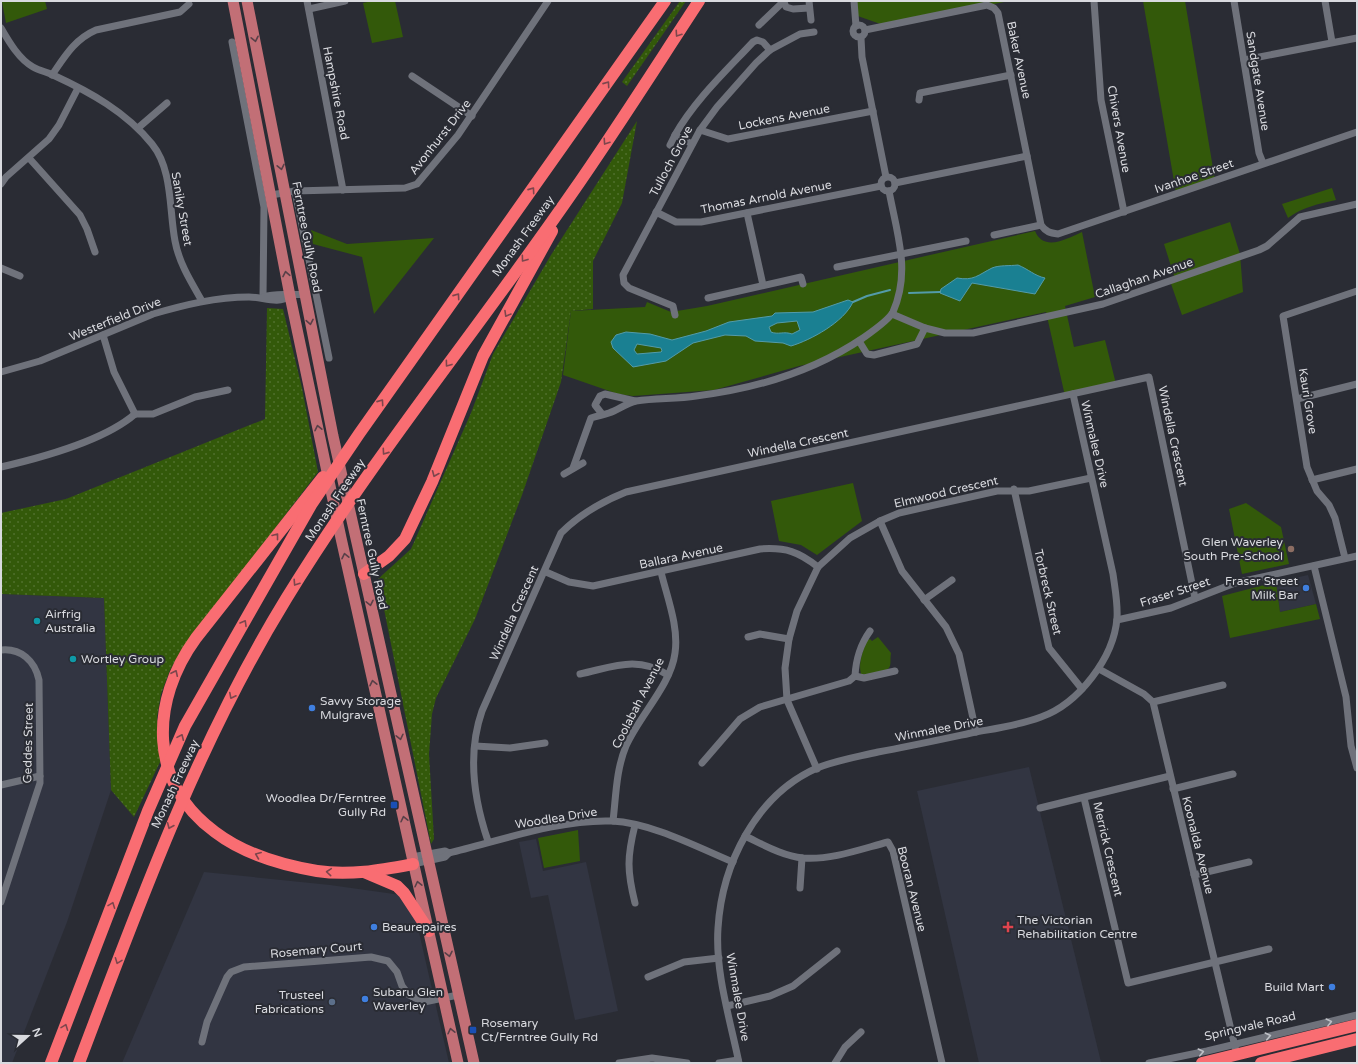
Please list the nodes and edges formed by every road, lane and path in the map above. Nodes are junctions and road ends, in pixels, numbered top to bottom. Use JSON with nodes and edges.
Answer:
{"nodes":[{"id":1,"x":233,"y":1,"type":"edge"},
{"id":2,"x":247,"y":1,"type":"edge"},
{"id":3,"x":307,"y":1,"type":"edge"},
{"id":4,"x":345,"y":1,"type":"edge"},
{"id":5,"x":548,"y":1,"type":"edge"},
{"id":6,"x":665,"y":1,"type":"edge"},
{"id":7,"x":700,"y":1,"type":"edge"},
{"id":8,"x":854,"y":1,"type":"edge"},
{"id":9,"x":1094,"y":1,"type":"edge"},
{"id":10,"x":1234,"y":1,"type":"edge"},
{"id":11,"x":1325,"y":1,"type":"edge"},
{"id":12,"x":784,"y":2,"type":"edge"},
{"id":13,"x":189,"y":4,"type":"dead end"},
{"id":14,"x":809,"y":4,"type":"edge"},
{"id":15,"x":309,"y":9,"type":"junction"},
{"id":16,"x":811,"y":20,"type":"dead end"},
{"id":17,"x":759,"y":25,"type":"dead end"},
{"id":18,"x":856,"y":26,"type":"junction"},
{"id":19,"x":1,"y":28,"type":"edge"},
{"id":20,"x":865,"y":30,"type":"junction"},
{"id":21,"x":814,"y":32,"type":"dead end"},
{"id":22,"x":861,"y":38,"type":"junction"},
{"id":23,"x":1357,"y":38,"type":"edge"},
{"id":24,"x":232,"y":42,"type":"dead end"},
{"id":25,"x":1332,"y":42,"type":"junction"},
{"id":26,"x":770,"y":50,"type":"junction"},
{"id":27,"x":1244,"y":60,"type":"junction"},
{"id":28,"x":52,"y":75,"type":"junction"},
{"id":29,"x":1011,"y":75,"type":"junction"},
{"id":30,"x":412,"y":76,"type":"dead end"},
{"id":31,"x":78,"y":88,"type":"junction"},
{"id":32,"x":918,"y":93,"type":"dead end"},
{"id":33,"x":167,"y":103,"type":"dead end"},
{"id":34,"x":873,"y":111,"type":"junction"},
{"id":35,"x":472,"y":116,"type":"junction"},
{"id":36,"x":138,"y":128,"type":"junction"},
{"id":37,"x":700,"y":130,"type":"junction"},
{"id":38,"x":1357,"y":132,"type":"edge"},
{"id":39,"x":675,"y":135,"type":"junction"},
{"id":40,"x":692,"y":144,"type":"junction"},
{"id":41,"x":670,"y":145,"type":"dead end"},
{"id":42,"x":1028,"y":156,"type":"junction"},
{"id":43,"x":29,"y":158,"type":"junction"},
{"id":44,"x":1263,"y":163,"type":"junction"},
{"id":45,"x":886,"y":177,"type":"junction"},
{"id":46,"x":895,"y":183,"type":"junction"},
{"id":47,"x":1,"y":184,"type":"edge"},
{"id":48,"x":880,"y":186,"type":"junction"},
{"id":49,"x":343,"y":190,"type":"junction"},
{"id":50,"x":889,"y":191,"type":"junction"},
{"id":51,"x":291,"y":192,"type":"junction"},
{"id":52,"x":572,"y":193,"type":"junction"},
{"id":53,"x":271,"y":195,"type":"junction"},
{"id":54,"x":1357,"y":204,"type":"edge"},
{"id":55,"x":656,"y":212,"type":"junction"},
{"id":56,"x":1124,"y":212,"type":"junction"},
{"id":57,"x":747,"y":213,"type":"junction"},
{"id":58,"x":1041,"y":225,"type":"junction"},
{"id":59,"x":994,"y":235,"type":"dead end"},
{"id":60,"x":966,"y":241,"type":"dead end"},
{"id":61,"x":95,"y":252,"type":"dead end"},
{"id":62,"x":901,"y":253,"type":"junction"},
{"id":63,"x":308,"y":254,"type":"junction"},
{"id":64,"x":837,"y":267,"type":"dead end"},
{"id":65,"x":1,"y":268,"type":"edge"},
{"id":66,"x":300,"y":268,"type":"junction"},
{"id":67,"x":20,"y":276,"type":"dead end"},
{"id":68,"x":803,"y":284,"type":"dead end"},
{"id":69,"x":763,"y":285,"type":"junction"},
{"id":70,"x":1357,"y":291,"type":"edge"},
{"id":71,"x":305,"y":294,"type":"junction"},
{"id":72,"x":290,"y":296,"type":"junction"},
{"id":73,"x":263,"y":297,"type":"junction"},
{"id":74,"x":708,"y":298,"type":"dead end"},
{"id":75,"x":202,"y":302,"type":"junction"},
{"id":76,"x":674,"y":314,"type":"dead end"},
{"id":77,"x":892,"y":314,"type":"junction"},
{"id":78,"x":925,"y":328,"type":"junction"},
{"id":79,"x":102,"y":335,"type":"junction"},
{"id":80,"x":859,"y":341,"type":"junction"},
{"id":81,"x":329,"y":358,"type":"dead end"},
{"id":82,"x":1,"y":372,"type":"edge"},
{"id":83,"x":1357,"y":384,"type":"edge"},
{"id":84,"x":228,"y":390,"type":"dead end"},
{"id":85,"x":1073,"y":394,"type":"junction"},
{"id":86,"x":1297,"y":399,"type":"junction"},
{"id":87,"x":635,"y":401,"type":"junction"},
{"id":88,"x":595,"y":405,"type":"junction"},
{"id":89,"x":135,"y":414,"type":"junction"},
{"id":90,"x":602,"y":414,"type":"junction"},
{"id":91,"x":591,"y":418,"type":"junction"},
{"id":92,"x":583,"y":463,"type":"dead end"},
{"id":93,"x":1,"y":467,"type":"edge"},
{"id":94,"x":574,"y":468,"type":"junction"},
{"id":95,"x":1357,"y":469,"type":"edge"},
{"id":96,"x":564,"y":474,"type":"dead end"},
{"id":97,"x":1091,"y":478,"type":"junction"},
{"id":98,"x":1312,"y":480,"type":"junction"},
{"id":99,"x":1014,"y":489,"type":"junction"},
{"id":100,"x":310,"y":500,"type":"junction"},
{"id":101,"x":880,"y":521,"type":"junction"},
{"id":102,"x":1357,"y":556,"type":"edge"},
{"id":103,"x":1345,"y":558,"type":"junction"},
{"id":104,"x":1314,"y":566,"type":"junction"},
{"id":105,"x":818,"y":567,"type":"junction"},
{"id":106,"x":546,"y":572,"type":"junction"},
{"id":107,"x":661,"y":572,"type":"junction"},
{"id":108,"x":364,"y":574,"type":"junction"},
{"id":109,"x":952,"y":580,"type":"dead end"},
{"id":110,"x":1195,"y":598,"type":"junction"},
{"id":111,"x":924,"y":600,"type":"junction"},
{"id":112,"x":1117,"y":620,"type":"junction"},
{"id":113,"x":870,"y":631,"type":"dead end"},
{"id":114,"x":748,"y":637,"type":"dead end"},
{"id":115,"x":789,"y":639,"type":"junction"},
{"id":116,"x":1,"y":650,"type":"edge"},
{"id":117,"x":1099,"y":669,"type":"junction"},
{"id":118,"x":895,"y":671,"type":"dead end"},
{"id":119,"x":580,"y":674,"type":"dead end"},
{"id":120,"x":668,"y":675,"type":"junction"},
{"id":121,"x":855,"y":676,"type":"junction"},
{"id":122,"x":1223,"y":685,"type":"dead end"},
{"id":123,"x":1082,"y":689,"type":"junction"},
{"id":124,"x":787,"y":700,"type":"junction"},
{"id":125,"x":1153,"y":702,"type":"junction"},
{"id":126,"x":976,"y":732,"type":"junction"},
{"id":127,"x":544,"y":743,"type":"dead end"},
{"id":128,"x":475,"y":746,"type":"junction"},
{"id":129,"x":702,"y":763,"type":"dead end"},
{"id":130,"x":1357,"y":768,"type":"edge"},
{"id":131,"x":817,"y":769,"type":"junction"},
{"id":132,"x":1233,"y":774,"type":"dead end"},
{"id":133,"x":40,"y":776,"type":"junction"},
{"id":134,"x":1170,"y":776,"type":"junction"},
{"id":135,"x":1,"y":785,"type":"edge"},
{"id":136,"x":1173,"y":788,"type":"junction"},
{"id":137,"x":1084,"y":798,"type":"junction"},
{"id":138,"x":1040,"y":808,"type":"dead end"},
{"id":139,"x":613,"y":821,"type":"junction"},
{"id":140,"x":635,"y":825,"type":"junction"},
{"id":141,"x":745,"y":836,"type":"junction"},
{"id":142,"x":488,"y":841,"type":"junction"},
{"id":143,"x":428,"y":858,"type":"junction"},
{"id":144,"x":802,"y":858,"type":"junction"},
{"id":145,"x":413,"y":861,"type":"junction"},
{"id":146,"x":733,"y":862,"type":"junction"},
{"id":147,"x":1249,"y":862,"type":"dead end"},
{"id":148,"x":364,"y":872,"type":"junction"},
{"id":149,"x":1194,"y":875,"type":"junction"},
{"id":150,"x":800,"y":888,"type":"dead end"},
{"id":151,"x":1,"y":902,"type":"edge"},
{"id":152,"x":635,"y":903,"type":"dead end"},
{"id":153,"x":429,"y":931,"type":"junction"},
{"id":154,"x":1269,"y":949,"type":"dead end"},
{"id":155,"x":838,"y":951,"type":"dead end"},
{"id":156,"x":719,"y":958,"type":"junction"},
{"id":157,"x":1215,"y":962,"type":"junction"},
{"id":158,"x":648,"y":977,"type":"dead end"},
{"id":159,"x":458,"y":995,"type":"junction"},
{"id":160,"x":444,"y":998,"type":"junction"},
{"id":161,"x":727,"y":1006,"type":"junction"},
{"id":162,"x":1357,"y":1015,"type":"edge"},
{"id":163,"x":1357,"y":1025,"type":"edge"},
{"id":164,"x":861,"y":1032,"type":"dead end"},
{"id":165,"x":1357,"y":1040,"type":"edge"},
{"id":166,"x":202,"y":1042,"type":"dead end"},
{"id":167,"x":1277,"y":1045,"type":"junction"},
{"id":168,"x":1236,"y":1049,"type":"junction"},
{"id":169,"x":738,"y":1061,"type":"edge"},
{"id":170,"x":1281,"y":1061,"type":"edge"},
{"id":171,"x":51,"y":1063,"type":"edge"},
{"id":172,"x":79,"y":1063,"type":"edge"},
{"id":173,"x":458,"y":1063,"type":"edge"},
{"id":174,"x":474,"y":1063,"type":"edge"},
{"id":175,"x":619,"y":1063,"type":"edge"},
{"id":176,"x":687,"y":1063,"type":"edge"},
{"id":177,"x":719,"y":1063,"type":"edge"},
{"id":178,"x":835,"y":1063,"type":"edge"},
{"id":179,"x":942,"y":1063,"type":"edge"},
{"id":180,"x":1149,"y":1063,"type":"edge"},
{"id":181,"x":1202,"y":1063,"type":"edge"},
{"id":182,"x":1261,"y":1063,"type":"edge"}],
"edges":[{"from":1,"to":53,"type":"main road"},
{"from":2,"to":51,"type":"main road","name":"Ferntree Gully Road","one_way":true},
{"from":3,"to":15,"type":"street","name":"Hampshire Road"},
{"from":4,"to":15,"type":"street"},
{"from":5,"to":35,"type":"street","name":"Avonhurst Drive"},
{"from":100,"to":6,"type":"highway","name":"Monash Freeway","one_way":true},
{"from":7,"to":52,"type":"highway","name":"Monash Freeway","one_way":true},
{"from":8,"to":18,"type":"street"},
{"from":9,"to":56,"type":"street","name":"Chivers Avenue"},
{"from":10,"to":27,"type":"street","name":"Sandgate Avenue"},
{"from":11,"to":25,"type":"street"},
{"from":12,"to":14,"type":"street"},
{"from":12,"to":17,"type":"street"},
{"from":13,"to":28,"type":"street"},
{"from":14,"to":16,"type":"street"},
{"from":15,"to":49,"type":"street","name":"Hampshire Road"},
{"from":18,"to":20,"type":"street"},
{"from":18,"to":22,"type":"street"},
{"from":19,"to":28,"type":"street","name":"Saniky Street"},
{"from":20,"to":22,"type":"street"},
{"from":20,"to":29,"type":"street","name":"Baker Avenue"},
{"from":21,"to":26,"type":"street","name":"Tulloch Grove"},
{"from":22,"to":34,"type":"street"},
{"from":23,"to":25,"type":"street"},
{"from":24,"to":73,"type":"street"},
{"from":25,"to":27,"type":"street"},
{"from":26,"to":37,"type":"street","name":"Tulloch Grove"},
{"from":26,"to":39,"type":"street"},
{"from":27,"to":44,"type":"street","name":"Sandgate Avenue"},
{"from":28,"to":31,"type":"street","name":"Saniky Street"},
{"from":29,"to":32,"type":"street"},
{"from":29,"to":42,"type":"street","name":"Baker Avenue"},
{"from":30,"to":35,"type":"street"},
{"from":31,"to":36,"type":"street","name":"Saniky Street"},
{"from":31,"to":43,"type":"street"},
{"from":33,"to":36,"type":"street"},
{"from":34,"to":37,"type":"street","name":"Lockens Avenue"},
{"from":34,"to":45,"type":"street"},
{"from":35,"to":49,"type":"street","name":"Avonhurst Drive"},
{"from":36,"to":75,"type":"street","name":"Saniky Street"},
{"from":37,"to":40,"type":"street","name":"Tulloch Grove"},
{"from":38,"to":44,"type":"street","name":"Ivanhoe Street"},
{"from":39,"to":40,"type":"street"},
{"from":39,"to":41,"type":"street"},
{"from":40,"to":55,"type":"street","name":"Tulloch Grove"},
{"from":42,"to":46,"type":"street"},
{"from":42,"to":58,"type":"street","name":"Baker Avenue"},
{"from":43,"to":47,"type":"street"},
{"from":43,"to":61,"type":"street"},
{"from":44,"to":56,"type":"street","name":"Ivanhoe Street"},
{"from":45,"to":46,"type":"street"},
{"from":45,"to":48,"type":"street"},
{"from":46,"to":50,"type":"street"},
{"from":48,"to":50,"type":"street"},
{"from":48,"to":57,"type":"street","name":"Thomas Arnold Avenue"},
{"from":49,"to":51,"type":"street","name":"Avonhurst Drive"},
{"from":50,"to":62,"type":"street"},
{"from":51,"to":53,"type":"street","name":"Avonhurst Drive"},
{"from":51,"to":63,"type":"street"},
{"from":51,"to":66,"type":"main road","name":"Ferntree Gully Road"},
{"from":52,"to":108,"type":"highway","one_way":true},
{"from":52,"to":172,"type":"highway","name":"Monash Freeway","one_way":true},
{"from":72,"to":53,"type":"main road","one_way":true},
{"from":54,"to":78,"type":"street","name":"Callaghan Avenue"},
{"from":55,"to":57,"type":"street","name":"Thomas Arnold Avenue"},
{"from":55,"to":76,"type":"street","name":"Tulloch Grove"},
{"from":56,"to":58,"type":"street","name":"Ivanhoe Street"},
{"from":57,"to":69,"type":"street"},
{"from":58,"to":59,"type":"street"},
{"from":60,"to":62,"type":"street"},
{"from":62,"to":64,"type":"street"},
{"from":62,"to":77,"type":"street"},
{"from":63,"to":66,"type":"street"},
{"from":63,"to":81,"type":"street"},
{"from":65,"to":67,"type":"street"},
{"from":66,"to":71,"type":"main road","name":"Ferntree Gully Road"},
{"from":68,"to":69,"type":"street"},
{"from":69,"to":74,"type":"street"},
{"from":70,"to":86,"type":"street","name":"Kauri Grove"},
{"from":71,"to":72,"type":"street","name":"Westerfield Drive"},
{"from":71,"to":108,"type":"main road","name":"Ferntree Gully Road","one_way":true},
{"from":72,"to":73,"type":"street","name":"Westerfield Drive"},
{"from":145,"to":72,"type":"main road","one_way":true},
{"from":73,"to":75,"type":"street","name":"Westerfield Drive"},
{"from":75,"to":79,"type":"street","name":"Westerfield Drive"},
{"from":77,"to":78,"type":"street","name":"Callaghan Avenue"},
{"from":77,"to":80,"type":"street"},
{"from":78,"to":80,"type":"street"},
{"from":79,"to":82,"type":"street","name":"Westerfield Drive"},
{"from":79,"to":89,"type":"street"},
{"from":80,"to":87,"type":"street"},
{"from":83,"to":86,"type":"street"},
{"from":84,"to":89,"type":"street"},
{"from":85,"to":97,"type":"street","name":"Winmalee Drive"},
{"from":85,"to":106,"type":"street","name":"Windella Crescent"},
{"from":85,"to":110,"type":"street","name":"Windella Crescent"},
{"from":86,"to":98,"type":"street","name":"Kauri Grove"},
{"from":87,"to":88,"type":"street"},
{"from":87,"to":90,"type":"street"},
{"from":88,"to":90,"type":"street"},
{"from":88,"to":91,"type":"street"},
{"from":89,"to":93,"type":"street"},
{"from":90,"to":91,"type":"street"},
{"from":91,"to":94,"type":"street"},
{"from":92,"to":94,"type":"street"},
{"from":94,"to":96,"type":"street"},
{"from":95,"to":98,"type":"street"},
{"from":97,"to":99,"type":"street","name":"Elmwood Crescent"},
{"from":97,"to":112,"type":"street","name":"Winmalee Drive"},
{"from":98,"to":103,"type":"street","name":"Kauri Grove"},
{"from":99,"to":101,"type":"street","name":"Elmwood Crescent"},
{"from":99,"to":123,"type":"street","name":"Torbreck Street"},
{"from":148,"to":100,"type":"highway","one_way":true},
{"from":171,"to":100,"type":"highway","name":"Monash Freeway","one_way":true},
{"from":101,"to":105,"type":"street","name":"Elmwood Crescent"},
{"from":101,"to":111,"type":"street"},
{"from":102,"to":103,"type":"street","name":"Fraser Street"},
{"from":103,"to":104,"type":"street","name":"Fraser Street"},
{"from":104,"to":110,"type":"street","name":"Fraser Street"},
{"from":104,"to":130,"type":"street"},
{"from":105,"to":107,"type":"street","name":"Ballara Avenue"},
{"from":105,"to":115,"type":"street","name":"Elmwood Crescent"},
{"from":106,"to":107,"type":"street","name":"Ballara Avenue"},
{"from":106,"to":128,"type":"street","name":"Windella Crescent"},
{"from":107,"to":120,"type":"street","name":"Coolabah Avenue"},
{"from":108,"to":143,"type":"main road","name":"Ferntree Gully Road","one_way":true},
{"from":109,"to":111,"type":"street"},
{"from":110,"to":112,"type":"street","name":"Fraser Street"},
{"from":111,"to":126,"type":"street"},
{"from":112,"to":117,"type":"street","name":"Winmalee Drive"},
{"from":113,"to":121,"type":"street"},
{"from":114,"to":115,"type":"street"},
{"from":115,"to":124,"type":"street","name":"Elmwood Crescent"},
{"from":116,"to":133,"type":"street","name":"Geddes Street"},
{"from":117,"to":123,"type":"street","name":"Winmalee Drive"},
{"from":117,"to":125,"type":"street"},
{"from":118,"to":121,"type":"street"},
{"from":119,"to":120,"type":"street"},
{"from":120,"to":139,"type":"street","name":"Coolabah Avenue"},
{"from":121,"to":124,"type":"street"},
{"from":122,"to":125,"type":"street"},
{"from":123,"to":126,"type":"street","name":"Winmalee Drive"},
{"from":124,"to":129,"type":"street"},
{"from":124,"to":131,"type":"street","name":"Elmwood Crescent"},
{"from":125,"to":134,"type":"street","name":"Koonalda Avenue"},
{"from":126,"to":131,"type":"street","name":"Winmalee Drive"},
{"from":127,"to":128,"type":"street"},
{"from":128,"to":142,"type":"street","name":"Windella Crescent"},
{"from":131,"to":141,"type":"street","name":"Winmalee Drive"},
{"from":132,"to":136,"type":"street"},
{"from":133,"to":135,"type":"street"},
{"from":133,"to":151,"type":"street","name":"Geddes Street"},
{"from":134,"to":136,"type":"street","name":"Koonalda Avenue"},
{"from":134,"to":137,"type":"street"},
{"from":136,"to":149,"type":"street","name":"Koonalda Avenue"},
{"from":137,"to":138,"type":"street"},
{"from":137,"to":157,"type":"street","name":"Merrick Crescent"},
{"from":139,"to":140,"type":"street","name":"Woodlea Drive"},
{"from":139,"to":142,"type":"street","name":"Woodlea Drive"},
{"from":140,"to":146,"type":"street","name":"Woodlea Drive"},
{"from":140,"to":152,"type":"street"},
{"from":141,"to":144,"type":"street","name":"Booran Avenue"},
{"from":141,"to":146,"type":"street","name":"Winmalee Drive"},
{"from":142,"to":143,"type":"street","name":"Woodlea Drive"},
{"from":143,"to":145,"type":"street","name":"Woodlea Drive"},
{"from":143,"to":159,"type":"main road","name":"Ferntree Gully Road","one_way":true},
{"from":144,"to":150,"type":"street"},
{"from":144,"to":179,"type":"street","name":"Booran Avenue"},
{"from":145,"to":148,"type":"highway"},
{"from":153,"to":145,"type":"main road","one_way":true},
{"from":146,"to":156,"type":"street","name":"Winmalee Drive"},
{"from":147,"to":149,"type":"street"},
{"from":148,"to":153,"type":"highway"},
{"from":149,"to":157,"type":"street","name":"Koonalda Avenue"},
{"from":153,"to":160,"type":"main road"},
{"from":154,"to":157,"type":"street"},
{"from":155,"to":161,"type":"street"},
{"from":156,"to":158,"type":"street"},
{"from":156,"to":161,"type":"street","name":"Winmalee Drive"},
{"from":157,"to":168,"type":"street","name":"Koonalda Avenue"},
{"from":159,"to":160,"type":"street","name":"Rosemary Court"},
{"from":159,"to":174,"type":"main road","name":"Ferntree Gully Road"},
{"from":160,"to":166,"type":"street","name":"Rosemary Court"},
{"from":173,"to":160,"type":"main road","one_way":true},
{"from":161,"to":169,"type":"street","name":"Winmalee Drive"},
{"from":168,"to":162,"type":"street","name":"Springvale Road","one_way":true},
{"from":163,"to":167,"type":"highway","name":"Springvale Road"},
{"from":164,"to":178,"type":"street"},
{"from":165,"to":170,"type":"highway"},
{"from":167,"to":168,"type":"highway","name":"Springvale Road"},
{"from":167,"to":170,"type":"street"},
{"from":180,"to":168,"type":"street","name":"Springvale Road","one_way":true},
{"from":168,"to":181,"type":"highway","name":"Springvale Road"},
{"from":169,"to":177,"type":"street"},
{"from":170,"to":182,"type":"highway"},
{"from":175,"to":176,"type":"street"}]}
